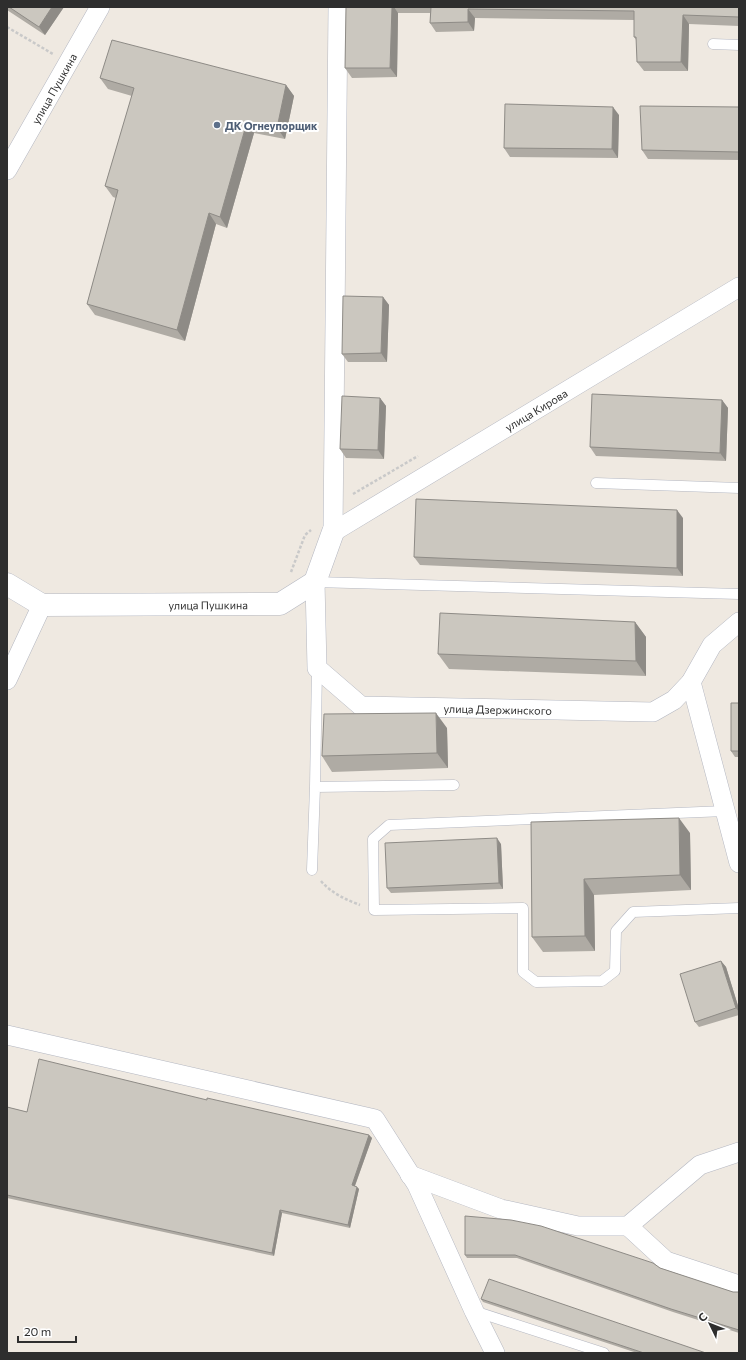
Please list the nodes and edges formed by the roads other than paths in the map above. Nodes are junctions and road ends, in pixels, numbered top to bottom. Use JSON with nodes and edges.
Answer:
{"nodes":[{"id":1,"x":100,"y":7,"type":"edge"},
{"id":2,"x":338,"y":7,"type":"edge"},
{"id":3,"x":713,"y":44,"type":"dead end"},
{"id":4,"x":739,"y":45,"type":"edge"},
{"id":5,"x":7,"y":170,"type":"edge"},
{"id":6,"x":739,"y":287,"type":"edge"},
{"id":7,"x":596,"y":483,"type":"dead end"},
{"id":8,"x":739,"y":488,"type":"edge"},
{"id":9,"x":333,"y":522,"type":"junction"},
{"id":10,"x":315,"y":582,"type":"junction"},
{"id":11,"x":7,"y":584,"type":"edge"},
{"id":12,"x":739,"y":594,"type":"edge"},
{"id":13,"x":42,"y":604,"type":"junction"},
{"id":14,"x":739,"y":622,"type":"edge"},
{"id":15,"x":317,"y":668,"type":"junction"},
{"id":16,"x":7,"y":680,"type":"edge"},
{"id":17,"x":691,"y":682,"type":"junction"},
{"id":18,"x":454,"y":785,"type":"dead end"},
{"id":19,"x":315,"y":787,"type":"junction"},
{"id":20,"x":725,"y":811,"type":"junction"},
{"id":21,"x":739,"y":863,"type":"edge"},
{"id":22,"x":312,"y":870,"type":"road end"},
{"id":23,"x":739,"y":908,"type":"edge"},
{"id":24,"x":7,"y":1035,"type":"edge"},
{"id":25,"x":739,"y":1152,"type":"edge"},
{"id":26,"x":410,"y":1175,"type":"junction"},
{"id":27,"x":628,"y":1226,"type":"junction"},
{"id":28,"x":739,"y":1285,"type":"edge"},
{"id":29,"x":474,"y":1311,"type":"junction"},
{"id":30,"x":495,"y":1353,"type":"edge"},
{"id":31,"x":604,"y":1353,"type":"edge"}],
"edges":[{"from":1,"to":5,"type":"street","name":"улица Пушкина"},
{"from":2,"to":9,"type":"street"},
{"from":3,"to":4,"type":"lane"},
{"from":6,"to":9,"type":"street","name":"улица Кирова"},
{"from":7,"to":8,"type":"lane"},
{"from":9,"to":10,"type":"street"},
{"from":10,"to":12,"type":"lane"},
{"from":10,"to":13,"type":"street","name":"улица Пушкина"},
{"from":10,"to":15,"type":"street"},
{"from":11,"to":13,"type":"street","name":"улица Пушкина"},
{"from":13,"to":16,"type":"street"},
{"from":14,"to":17,"type":"street","name":"улица Дзержинского"},
{"from":15,"to":17,"type":"street","name":"улица Дзержинского"},
{"from":15,"to":19,"type":"lane"},
{"from":17,"to":20,"type":"street"},
{"from":18,"to":19,"type":"lane"},
{"from":19,"to":22,"type":"lane"},
{"from":20,"to":21,"type":"street"},
{"from":20,"to":23,"type":"lane"},
{"from":24,"to":26,"type":"street"},
{"from":25,"to":27,"type":"street"},
{"from":26,"to":27,"type":"street"},
{"from":26,"to":29,"type":"street"},
{"from":27,"to":28,"type":"street"},
{"from":29,"to":30,"type":"street"},
{"from":29,"to":31,"type":"lane"}]}
